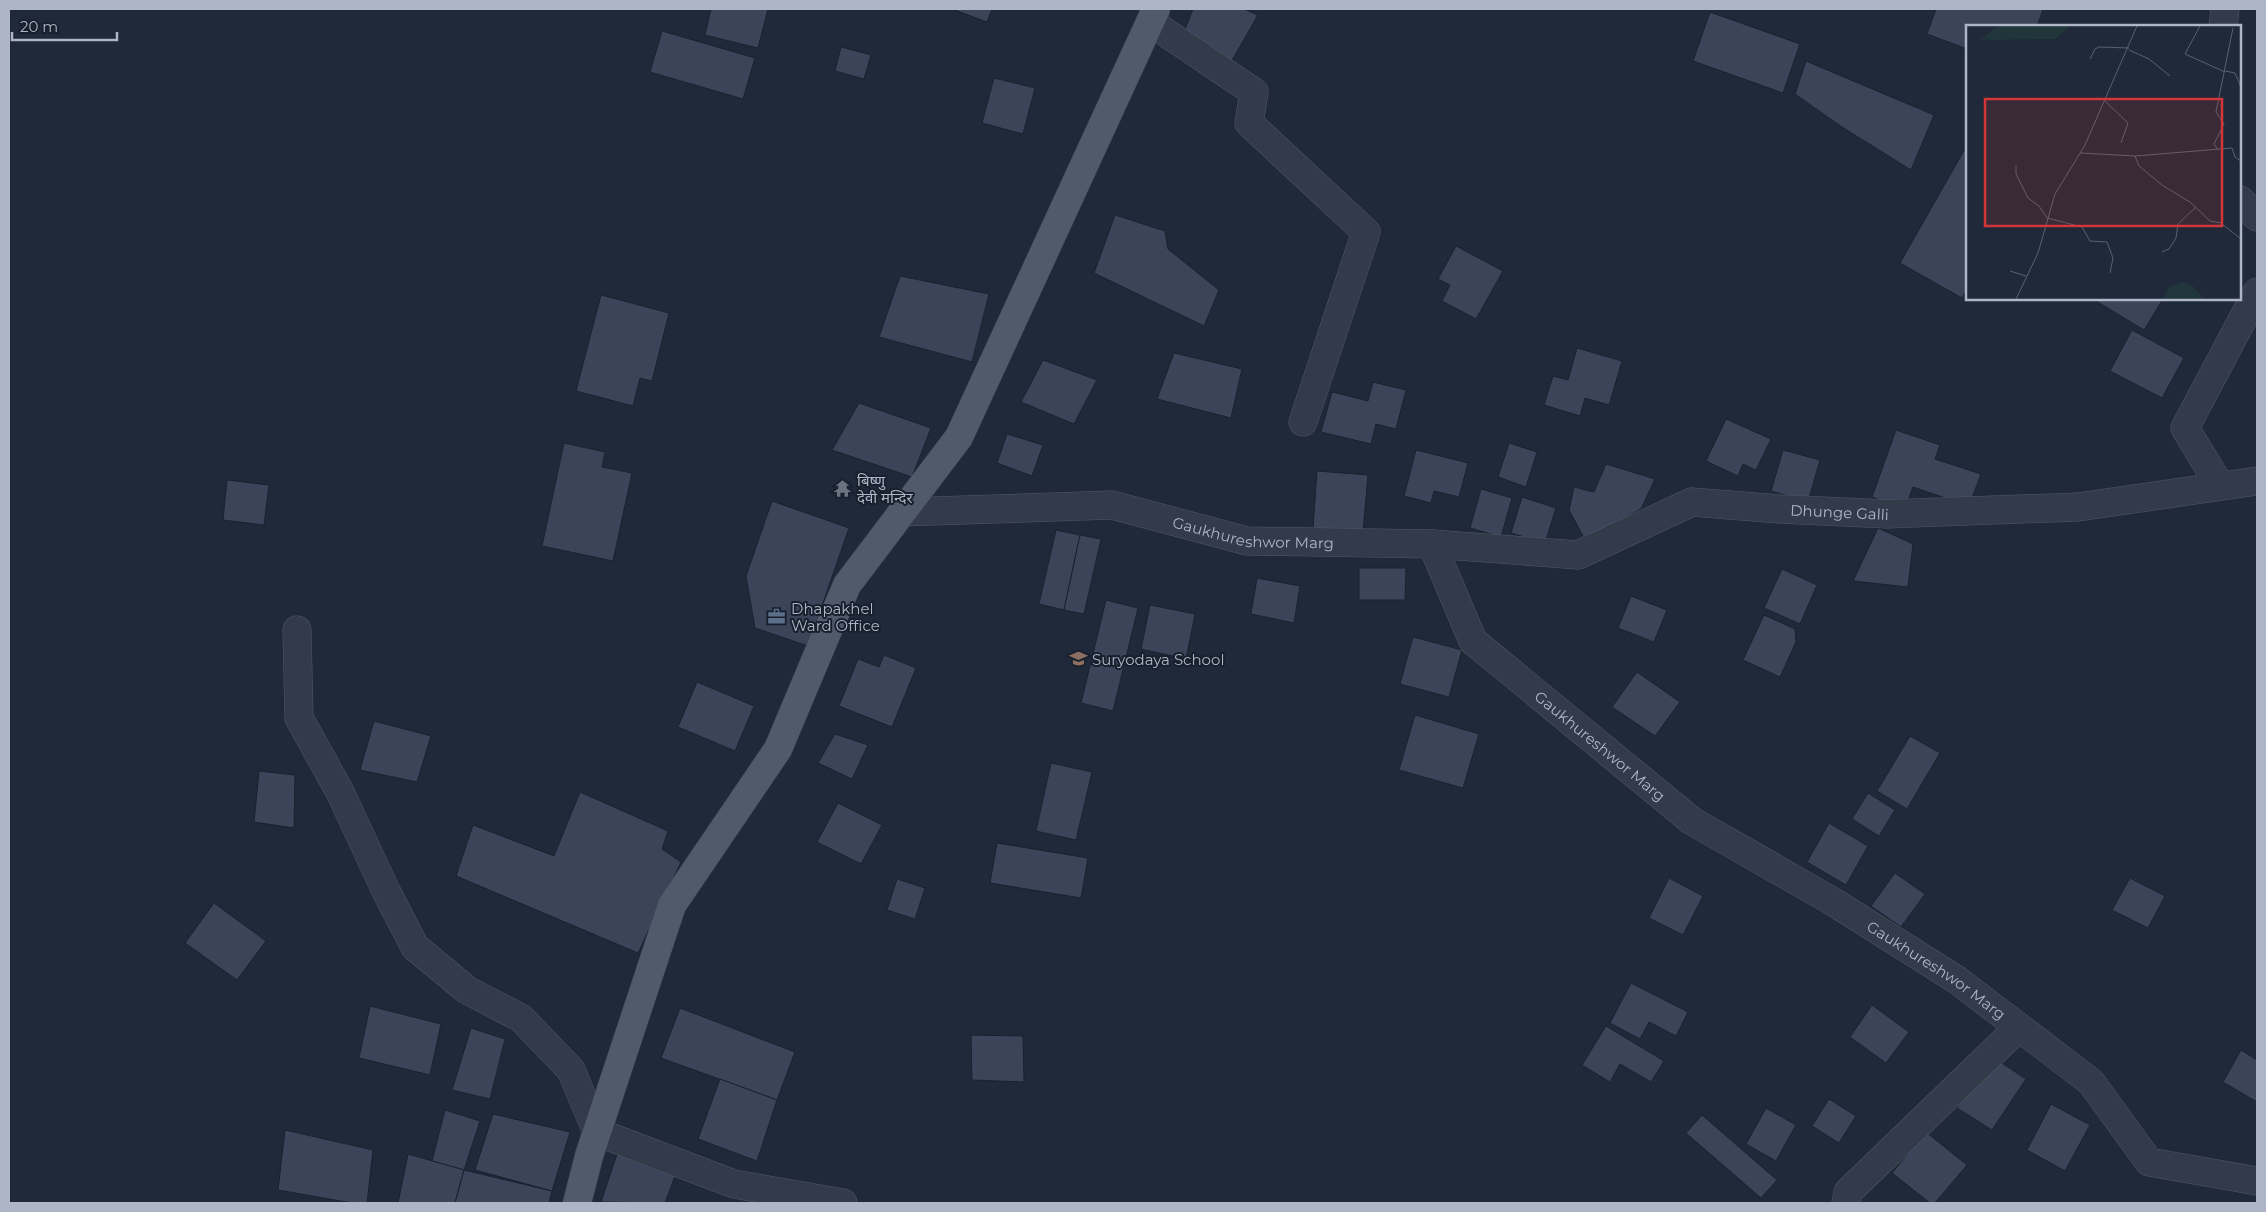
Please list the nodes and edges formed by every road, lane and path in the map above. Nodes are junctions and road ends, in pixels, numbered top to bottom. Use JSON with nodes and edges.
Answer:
{"nodes":[{"id":1,"x":2225,"y":9,"type":"edge"},
{"id":2,"x":1153,"y":15,"type":"edge"},
{"id":3,"x":2223,"y":25,"type":"edge"},
{"id":4,"x":2241,"y":201,"type":"edge"},
{"id":5,"x":2257,"y":217,"type":"edge"},
{"id":6,"x":2257,"y":292,"type":"edge"},
{"id":7,"x":1303,"y":422,"type":"dead end"},
{"id":8,"x":2257,"y":481,"type":"edge"},
{"id":9,"x":2220,"y":486,"type":"junction"},
{"id":10,"x":902,"y":512,"type":"junction"},
{"id":11,"x":1432,"y":544,"type":"junction"},
{"id":12,"x":297,"y":630,"type":"dead end"},
{"id":13,"x":2019,"y":1027,"type":"junction"},
{"id":14,"x":597,"y":1132,"type":"junction"},
{"id":15,"x":2257,"y":1181,"type":"edge"},
{"id":16,"x":577,"y":1203,"type":"edge"},
{"id":17,"x":843,"y":1203,"type":"edge"},
{"id":18,"x":1846,"y":1203,"type":"edge"}],
"edges":[{"from":1,"to":3,"type":"street"},
{"from":2,"to":7,"type":"street"},
{"from":2,"to":10,"type":"main road"},
{"from":4,"to":5,"type":"street"},
{"from":6,"to":9,"type":"street"},
{"from":8,"to":9,"type":"street","name":"Dhunge Galli"},
{"from":9,"to":11,"type":"street","name":"Dhunge Galli"},
{"from":10,"to":11,"type":"street","name":"Gaukhureshwor Marg"},
{"from":10,"to":14,"type":"main road"},
{"from":11,"to":13,"type":"street","name":"Gaukhureshwor Marg"},
{"from":12,"to":14,"type":"street"},
{"from":13,"to":15,"type":"street","name":"Gaukhureshwor Marg"},
{"from":13,"to":18,"type":"street"},
{"from":14,"to":16,"type":"main road"},
{"from":14,"to":17,"type":"street"}]}
